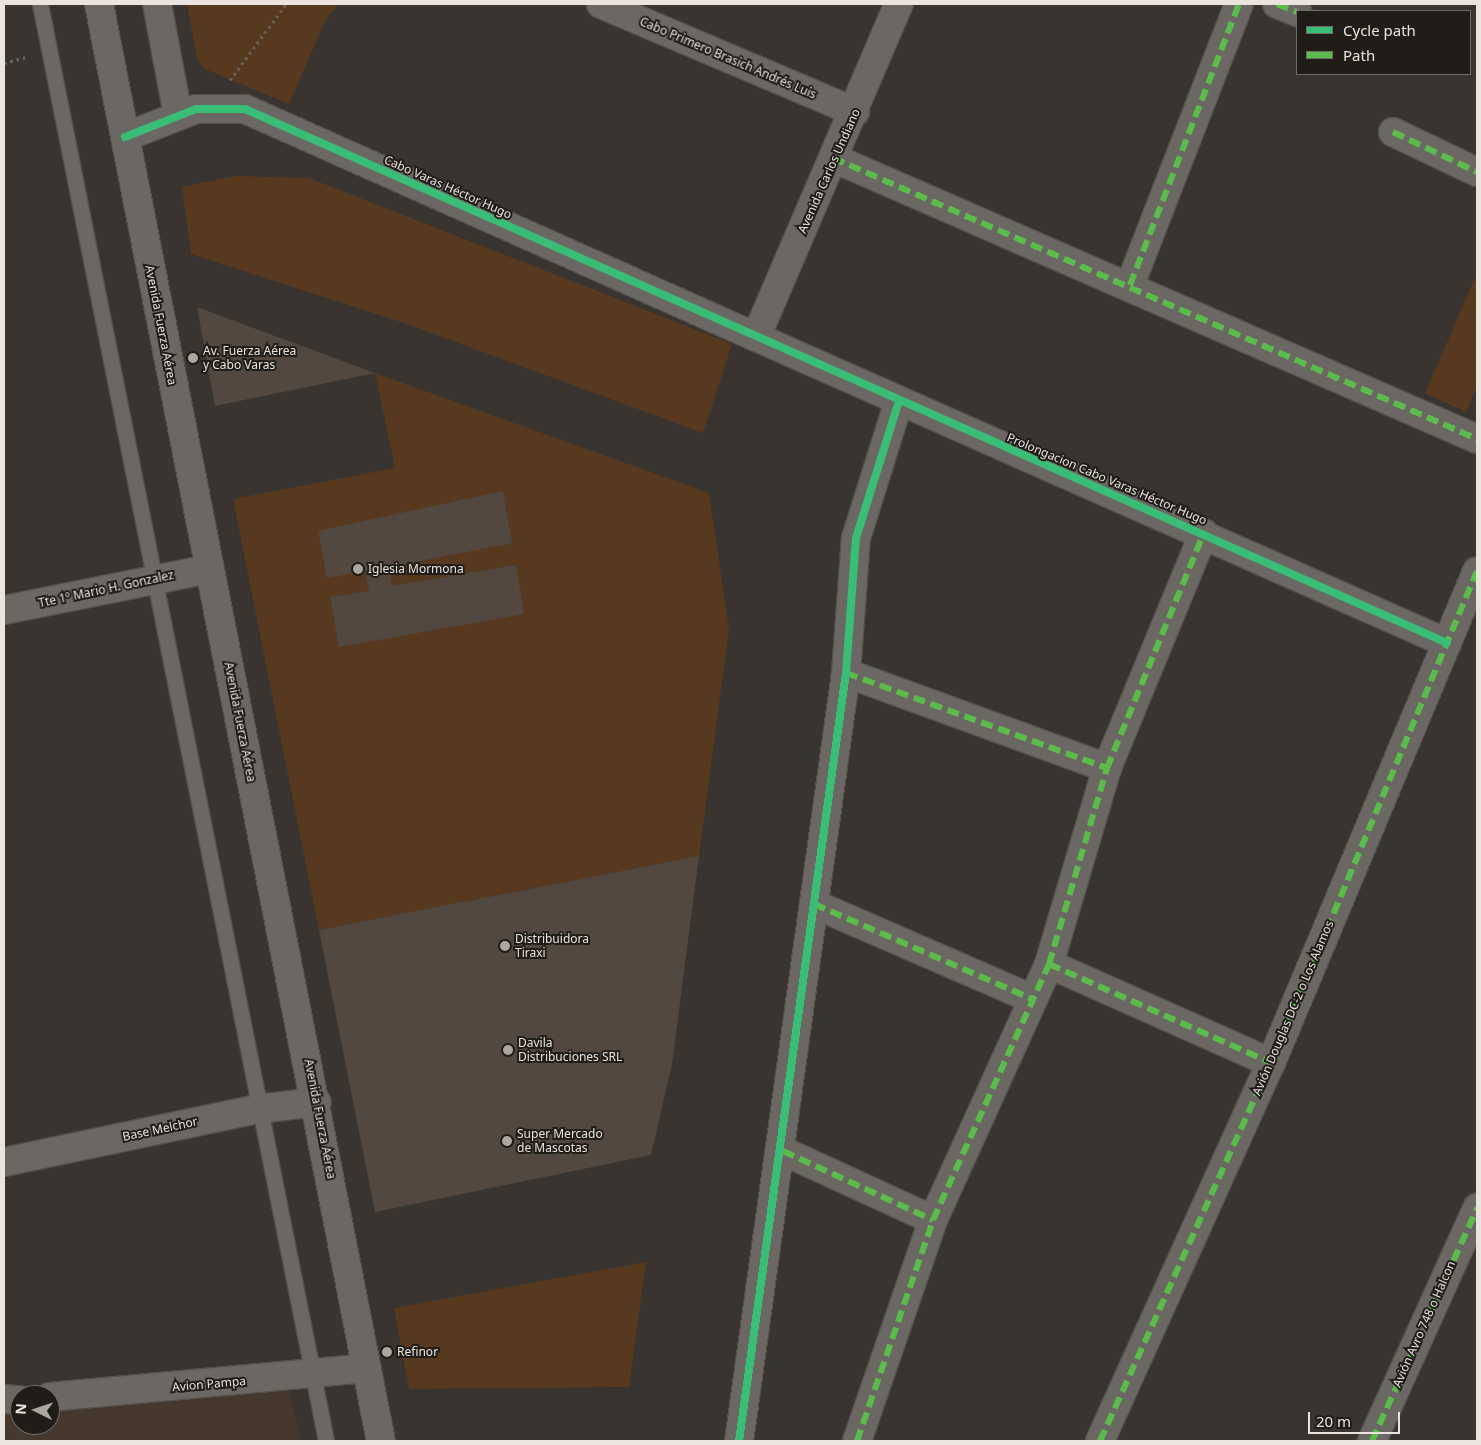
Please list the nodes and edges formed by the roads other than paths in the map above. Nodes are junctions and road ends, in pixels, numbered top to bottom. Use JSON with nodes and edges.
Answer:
{"nodes":[{"id":1,"x":40,"y":4,"type":"edge"},
{"id":2,"x":98,"y":4,"type":"edge"},
{"id":3,"x":157,"y":4,"type":"edge"},
{"id":4,"x":602,"y":4,"type":"edge"},
{"id":5,"x":900,"y":4,"type":"edge"},
{"id":6,"x":1239,"y":4,"type":"edge"},
{"id":7,"x":1277,"y":4,"type":"edge"},
{"id":8,"x":1296,"y":12,"type":"edge"},
{"id":9,"x":855,"y":112,"type":"junction"},
{"id":10,"x":178,"y":115,"type":"junction"},
{"id":11,"x":1393,"y":132,"type":"dead end"},
{"id":12,"x":125,"y":137,"type":"junction"},
{"id":13,"x":833,"y":158,"type":"junction"},
{"id":14,"x":1477,"y":172,"type":"edge"},
{"id":15,"x":1130,"y":285,"type":"junction"},
{"id":16,"x":756,"y":337,"type":"junction"},
{"id":17,"x":898,"y":401,"type":"junction"},
{"id":18,"x":1477,"y":439,"type":"edge"},
{"id":19,"x":1204,"y":533,"type":"junction"},
{"id":20,"x":209,"y":569,"type":"junction"},
{"id":21,"x":1477,"y":571,"type":"edge"},
{"id":22,"x":152,"y":579,"type":"junction"},
{"id":23,"x":4,"y":610,"type":"edge"},
{"id":24,"x":1447,"y":643,"type":"junction"},
{"id":25,"x":846,"y":673,"type":"junction"},
{"id":26,"x":1107,"y":768,"type":"junction"},
{"id":27,"x":814,"y":904,"type":"junction"},
{"id":28,"x":1049,"y":964,"type":"junction"},
{"id":29,"x":1032,"y":999,"type":"junction"},
{"id":30,"x":1271,"y":1063,"type":"junction"},
{"id":31,"x":317,"y":1102,"type":"junction"},
{"id":32,"x":258,"y":1109,"type":"junction"},
{"id":33,"x":783,"y":1151,"type":"junction"},
{"id":34,"x":4,"y":1162,"type":"edge"},
{"id":35,"x":1477,"y":1208,"type":"edge"},
{"id":36,"x":933,"y":1220,"type":"junction"},
{"id":37,"x":368,"y":1368,"type":"junction"},
{"id":38,"x":313,"y":1375,"type":"junction"},
{"id":39,"x":60,"y":1396,"type":"edge"},
{"id":40,"x":326,"y":1441,"type":"edge"},
{"id":41,"x":382,"y":1441,"type":"edge"},
{"id":42,"x":739,"y":1441,"type":"edge"},
{"id":43,"x":857,"y":1441,"type":"edge"},
{"id":44,"x":1100,"y":1441,"type":"edge"},
{"id":45,"x":1372,"y":1441,"type":"edge"}],
"edges":[{"from":1,"to":22,"type":"lane"},
{"from":2,"to":12,"type":"street","name":"Avenida Fuerza Aérea"},
{"from":3,"to":10,"type":"street"},
{"from":4,"to":9,"type":"street","name":"Cabo Primero Brasich Andrés Luis"},
{"from":5,"to":9,"type":"street","name":"Avenida Carlos Undiano"},
{"from":6,"to":15,"type":"street"},
{"from":7,"to":8,"type":"street"},
{"from":9,"to":13,"type":"street","name":"Avenida Carlos Undiano"},
{"from":10,"to":12,"type":"street","name":"Cabo Varas Héctor Hugo"},
{"from":10,"to":16,"type":"street","name":"Cabo Varas Héctor Hugo"},
{"from":11,"to":14,"type":"street"},
{"from":12,"to":20,"type":"street","name":"Avenida Fuerza Aérea"},
{"from":13,"to":15,"type":"street"},
{"from":13,"to":16,"type":"street","name":"Avenida Carlos Undiano"},
{"from":15,"to":18,"type":"street"},
{"from":16,"to":17,"type":"street","name":"Prolongacion Cabo Varas Héctor Hugo"},
{"from":17,"to":19,"type":"street","name":"Prolongacion Cabo Varas Héctor Hugo"},
{"from":17,"to":25,"type":"street"},
{"from":19,"to":24,"type":"street","name":"Prolongacion Cabo Varas Héctor Hugo"},
{"from":19,"to":26,"type":"street"},
{"from":20,"to":22,"type":"street","name":"Tte 1º Mario H. Gonzalez"},
{"from":20,"to":31,"type":"street","name":"Avenida Fuerza Aérea"},
{"from":21,"to":24,"type":"street","name":"Avión Douglas DC-2 o Los Alamos"},
{"from":22,"to":23,"type":"street","name":"Tte 1º Mario H. Gonzalez"},
{"from":22,"to":32,"type":"lane"},
{"from":24,"to":30,"type":"street","name":"Avión Douglas DC-2 o Los Alamos"},
{"from":25,"to":26,"type":"street"},
{"from":25,"to":27,"type":"street"},
{"from":26,"to":28,"type":"street"},
{"from":27,"to":29,"type":"street"},
{"from":27,"to":33,"type":"street"},
{"from":28,"to":29,"type":"street"},
{"from":28,"to":30,"type":"street"},
{"from":29,"to":36,"type":"street"},
{"from":30,"to":44,"type":"street","name":"Avión Douglas DC-2 o Los Alamos"},
{"from":31,"to":32,"type":"street","name":"Base Melchor"},
{"from":31,"to":37,"type":"street","name":"Avenida Fuerza Aérea"},
{"from":32,"to":34,"type":"street","name":"Base Melchor"},
{"from":32,"to":38,"type":"lane"},
{"from":33,"to":36,"type":"street"},
{"from":33,"to":42,"type":"street"},
{"from":35,"to":45,"type":"street","name":"Avión Avro 748 o Halcon"},
{"from":36,"to":43,"type":"street"},
{"from":37,"to":38,"type":"street","name":"Avion Pampa"},
{"from":37,"to":41,"type":"street","name":"Avenida Fuerza Aérea"},
{"from":38,"to":39,"type":"street","name":"Avion Pampa"},
{"from":38,"to":40,"type":"lane"}]}
